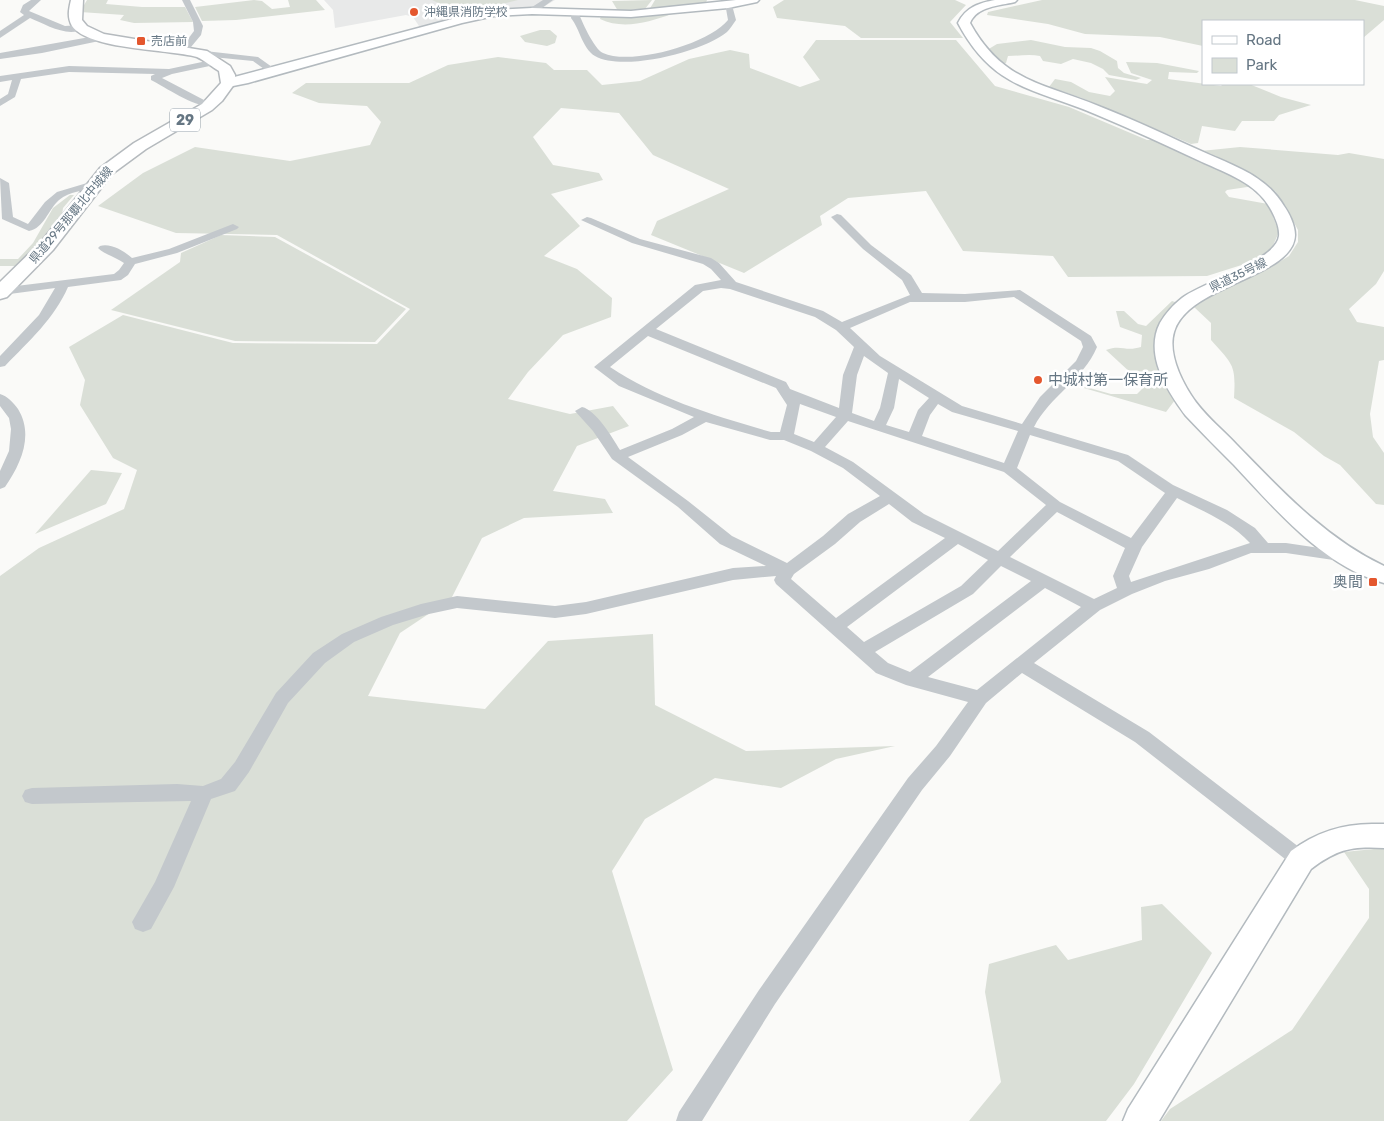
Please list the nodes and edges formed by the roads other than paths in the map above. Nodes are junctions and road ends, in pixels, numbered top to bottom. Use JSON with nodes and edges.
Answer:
{"nodes":[{"id":1,"x":38,"y":0,"type":"edge"},
{"id":2,"x":77,"y":0,"type":"edge"},
{"id":3,"x":186,"y":0,"type":"edge"},
{"id":4,"x":549,"y":0,"type":"edge"},
{"id":5,"x":753,"y":0,"type":"edge"},
{"id":6,"x":1011,"y":0,"type":"edge"},
{"id":7,"x":728,"y":5,"type":"junction"},
{"id":8,"x":532,"y":11,"type":"junction"},
{"id":9,"x":575,"y":13,"type":"junction"},
{"id":10,"x":29,"y":15,"type":"junction"},
{"id":11,"x":10,"y":28,"type":"junction"},
{"id":12,"x":80,"y":28,"type":"junction"},
{"id":13,"x":0,"y":30,"type":"edge"},
{"id":14,"x":0,"y":35,"type":"edge"},
{"id":15,"x":101,"y":38,"type":"junction"},
{"id":16,"x":183,"y":50,"type":"junction"},
{"id":17,"x":202,"y":54,"type":"junction"},
{"id":18,"x":0,"y":56,"type":"edge"},
{"id":19,"x":216,"y":62,"type":"junction"},
{"id":20,"x":169,"y":72,"type":"junction"},
{"id":21,"x":274,"y":72,"type":"junction"},
{"id":22,"x":17,"y":78,"type":"junction"},
{"id":23,"x":0,"y":79,"type":"edge"},
{"id":24,"x":228,"y":83,"type":"junction"},
{"id":25,"x":0,"y":104,"type":"edge"},
{"id":26,"x":210,"y":104,"type":"junction"},
{"id":27,"x":0,"y":181,"type":"edge"},
{"id":28,"x":93,"y":185,"type":"junction"},
{"id":29,"x":837,"y":217,"type":"dead end"},
{"id":30,"x":587,"y":220,"type":"dead end"},
{"id":31,"x":233,"y":227,"type":"dead end"},
{"id":32,"x":104,"y":248,"type":"dead end"},
{"id":33,"x":130,"y":262,"type":"junction"},
{"id":34,"x":63,"y":285,"type":"junction"},
{"id":35,"x":732,"y":285,"type":"junction"},
{"id":36,"x":1,"y":292,"type":"edge"},
{"id":37,"x":919,"y":297,"type":"junction"},
{"id":38,"x":841,"y":327,"type":"junction"},
{"id":39,"x":648,"y":330,"type":"junction"},
{"id":40,"x":861,"y":346,"type":"junction"},
{"id":41,"x":0,"y":363,"type":"edge"},
{"id":42,"x":898,"y":372,"type":"junction"},
{"id":43,"x":786,"y":392,"type":"junction"},
{"id":44,"x":0,"y":398,"type":"edge"},
{"id":45,"x":938,"y":398,"type":"junction"},
{"id":46,"x":582,"y":411,"type":"dead end"},
{"id":47,"x":845,"y":415,"type":"junction"},
{"id":48,"x":705,"y":417,"type":"junction"},
{"id":49,"x":878,"y":427,"type":"junction"},
{"id":50,"x":1026,"y":428,"type":"junction"},
{"id":51,"x":786,"y":436,"type":"junction"},
{"id":52,"x":914,"y":438,"type":"junction"},
{"id":53,"x":816,"y":448,"type":"junction"},
{"id":54,"x":617,"y":456,"type":"junction"},
{"id":55,"x":1009,"y":469,"type":"junction"},
{"id":56,"x":0,"y":484,"type":"edge"},
{"id":57,"x":1174,"y":491,"type":"junction"},
{"id":58,"x":890,"y":497,"type":"junction"},
{"id":59,"x":1055,"y":505,"type":"junction"},
{"id":60,"x":956,"y":538,"type":"junction"},
{"id":61,"x":1134,"y":546,"type":"junction"},
{"id":62,"x":1264,"y":548,"type":"junction"},
{"id":63,"x":1347,"y":557,"type":"junction"},
{"id":64,"x":999,"y":558,"type":"junction"},
{"id":65,"x":788,"y":570,"type":"junction"},
{"id":66,"x":1384,"y":575,"type":"edge"},
{"id":67,"x":1043,"y":581,"type":"junction"},
{"id":68,"x":1126,"y":590,"type":"junction"},
{"id":69,"x":1094,"y":606,"type":"junction"},
{"id":70,"x":836,"y":626,"type":"junction"},
{"id":71,"x":862,"y":651,"type":"junction"},
{"id":72,"x":1021,"y":663,"type":"junction"},
{"id":73,"x":912,"y":680,"type":"junction"},
{"id":74,"x":980,"y":698,"type":"junction"},
{"id":75,"x":204,"y":794,"type":"junction"},
{"id":76,"x":32,"y":796,"type":"dead end"},
{"id":77,"x":1384,"y":836,"type":"edge"},
{"id":78,"x":1301,"y":860,"type":"junction"},
{"id":79,"x":144,"y":922,"type":"dead end"},
{"id":80,"x":688,"y":1121,"type":"edge"},
{"id":81,"x":1140,"y":1121,"type":"edge"}],
"edges":[{"from":1,"to":10,"type":"street"},
{"from":2,"to":12,"type":"main road"},
{"from":3,"to":16,"type":"street"},
{"from":4,"to":8,"type":"street"},
{"from":5,"to":7,"type":"main road"},
{"from":6,"to":63,"type":"main road","name":"県道35号線"},
{"from":7,"to":9,"type":"main road"},
{"from":7,"to":9,"type":"street"},
{"from":8,"to":9,"type":"main road"},
{"from":8,"to":21,"type":"main road"},
{"from":10,"to":11,"type":"street"},
{"from":10,"to":12,"type":"street"},
{"from":11,"to":13,"type":"street"},
{"from":11,"to":14,"type":"street"},
{"from":12,"to":15,"type":"main road"},
{"from":15,"to":16,"type":"main road"},
{"from":15,"to":18,"type":"street"},
{"from":16,"to":17,"type":"main road"},
{"from":17,"to":19,"type":"main road"},
{"from":17,"to":21,"type":"street"},
{"from":19,"to":20,"type":"street"},
{"from":19,"to":24,"type":"main road"},
{"from":20,"to":22,"type":"street"},
{"from":20,"to":26,"type":"street"},
{"from":21,"to":24,"type":"main road"},
{"from":22,"to":23,"type":"street"},
{"from":22,"to":25,"type":"street"},
{"from":24,"to":26,"type":"main road","name":"県道29号那覇北中城線","number":"29"},
{"from":26,"to":28,"type":"main road","name":"県道29号那覇北中城線","number":"29"},
{"from":27,"to":28,"type":"street"},
{"from":28,"to":36,"type":"main road","name":"県道29号那覇北中城線","number":"29"},
{"from":29,"to":37,"type":"street"},
{"from":30,"to":35,"type":"street"},
{"from":31,"to":33,"type":"street"},
{"from":32,"to":33,"type":"street"},
{"from":33,"to":34,"type":"street"},
{"from":34,"to":36,"type":"street"},
{"from":34,"to":41,"type":"street"},
{"from":35,"to":38,"type":"street"},
{"from":35,"to":39,"type":"street"},
{"from":37,"to":38,"type":"street"},
{"from":37,"to":50,"type":"street"},
{"from":38,"to":40,"type":"street"},
{"from":39,"to":43,"type":"street"},
{"from":39,"to":48,"type":"street"},
{"from":40,"to":42,"type":"street"},
{"from":40,"to":47,"type":"street"},
{"from":42,"to":45,"type":"street"},
{"from":42,"to":49,"type":"street"},
{"from":43,"to":47,"type":"street"},
{"from":43,"to":51,"type":"street"},
{"from":44,"to":56,"type":"street"},
{"from":45,"to":50,"type":"street"},
{"from":45,"to":52,"type":"street"},
{"from":46,"to":54,"type":"street"},
{"from":47,"to":49,"type":"street"},
{"from":47,"to":53,"type":"street"},
{"from":48,"to":51,"type":"street"},
{"from":48,"to":54,"type":"street"},
{"from":49,"to":52,"type":"street"},
{"from":50,"to":55,"type":"street"},
{"from":50,"to":57,"type":"street"},
{"from":51,"to":53,"type":"street"},
{"from":52,"to":55,"type":"street"},
{"from":53,"to":58,"type":"street"},
{"from":54,"to":65,"type":"street"},
{"from":55,"to":59,"type":"street"},
{"from":57,"to":61,"type":"street"},
{"from":57,"to":62,"type":"street"},
{"from":58,"to":60,"type":"street"},
{"from":58,"to":65,"type":"street"},
{"from":59,"to":61,"type":"street"},
{"from":59,"to":64,"type":"street"},
{"from":60,"to":64,"type":"street"},
{"from":60,"to":70,"type":"street"},
{"from":61,"to":68,"type":"street"},
{"from":62,"to":63,"type":"street"},
{"from":62,"to":68,"type":"street"},
{"from":63,"to":66,"type":"main road","name":"県道35号線"},
{"from":64,"to":67,"type":"street"},
{"from":64,"to":71,"type":"street"},
{"from":65,"to":70,"type":"street"},
{"from":65,"to":75,"type":"street"},
{"from":67,"to":69,"type":"street"},
{"from":67,"to":73,"type":"street"},
{"from":68,"to":69,"type":"street"},
{"from":69,"to":72,"type":"street"},
{"from":70,"to":71,"type":"street"},
{"from":71,"to":73,"type":"street"},
{"from":72,"to":74,"type":"street"},
{"from":72,"to":78,"type":"street"},
{"from":73,"to":74,"type":"street"},
{"from":74,"to":80,"type":"street"},
{"from":75,"to":76,"type":"street"},
{"from":75,"to":79,"type":"street"},
{"from":77,"to":78,"type":"main road"},
{"from":78,"to":81,"type":"main road"}]}
